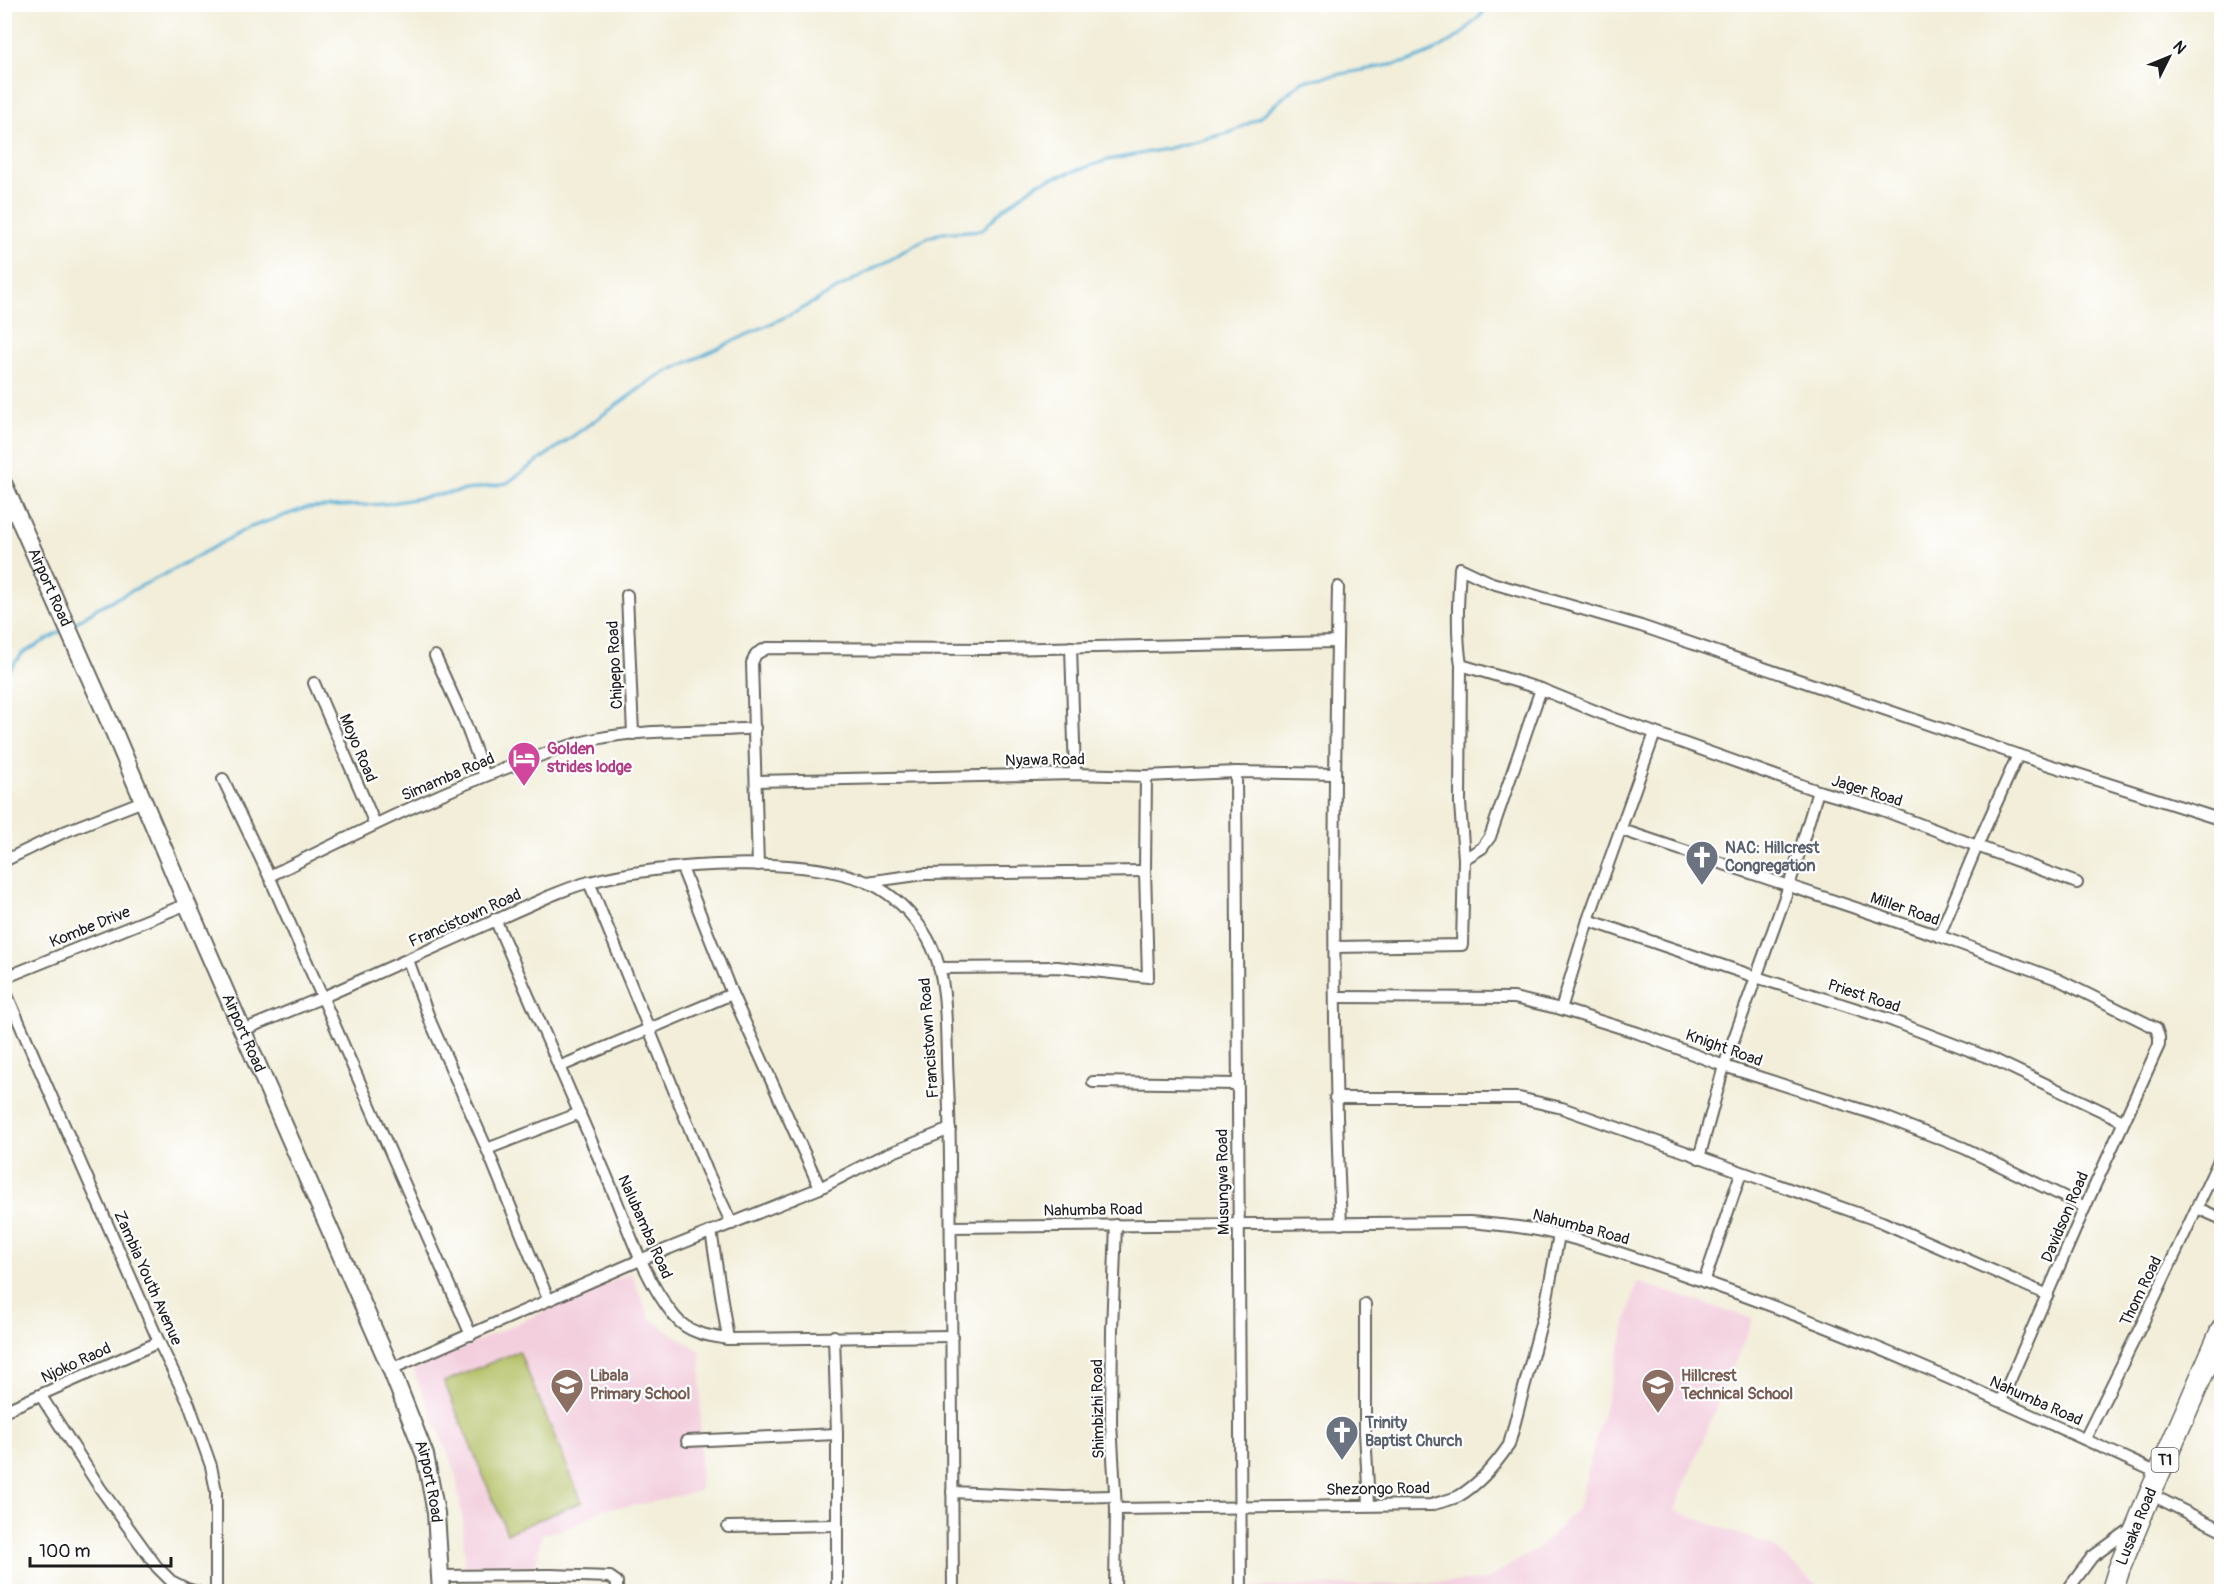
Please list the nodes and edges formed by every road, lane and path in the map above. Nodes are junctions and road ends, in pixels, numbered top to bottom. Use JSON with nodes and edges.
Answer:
{"nodes":[{"id":1,"x":4,"y":485,"type":"edge"},
{"id":2,"x":1338,"y":587,"type":"dead end"},
{"id":3,"x":627,"y":596,"type":"dead end"},
{"id":4,"x":1337,"y":642,"type":"junction"},
{"id":5,"x":1071,"y":647,"type":"junction"},
{"id":6,"x":435,"y":656,"type":"dead end"},
{"id":7,"x":1461,"y":665,"type":"junction"},
{"id":8,"x":314,"y":683,"type":"dead end"},
{"id":9,"x":1541,"y":689,"type":"junction"},
{"id":10,"x":755,"y":728,"type":"junction"},
{"id":11,"x":1655,"y":733,"type":"junction"},
{"id":12,"x":633,"y":734,"type":"junction"},
{"id":13,"x":2018,"y":755,"type":"junction"},
{"id":14,"x":1236,"y":772,"type":"junction"},
{"id":15,"x":1075,"y":774,"type":"junction"},
{"id":16,"x":1335,"y":774,"type":"junction"},
{"id":17,"x":485,"y":776,"type":"junction"},
{"id":18,"x":1146,"y":776,"type":"junction"},
{"id":19,"x":223,"y":780,"type":"dead end"},
{"id":20,"x":756,"y":781,"type":"junction"},
{"id":21,"x":1818,"y":791,"type":"junction"},
{"id":22,"x":143,"y":801,"type":"junction"},
{"id":23,"x":2222,"y":820,"type":"edge"},
{"id":24,"x":375,"y":824,"type":"junction"},
{"id":25,"x":1622,"y":830,"type":"junction"},
{"id":26,"x":1977,"y":846,"type":"junction"},
{"id":27,"x":1464,"y":859,"type":"junction"},
{"id":28,"x":4,"y":861,"type":"edge"},
{"id":29,"x":758,"y":865,"type":"junction"},
{"id":30,"x":682,"y":868,"type":"junction"},
{"id":31,"x":1145,"y":871,"type":"junction"},
{"id":32,"x":269,"y":876,"type":"junction"},
{"id":33,"x":589,"y":882,"type":"junction"},
{"id":34,"x":867,"y":882,"type":"junction"},
{"id":35,"x":2077,"y":883,"type":"dead end"},
{"id":36,"x":1789,"y":886,"type":"junction"},
{"id":37,"x":187,"y":904,"type":"junction"},
{"id":38,"x":495,"y":919,"type":"junction"},
{"id":39,"x":1588,"y":920,"type":"junction"},
{"id":40,"x":1939,"y":936,"type":"junction"},
{"id":41,"x":1335,"y":947,"type":"junction"},
{"id":42,"x":408,"y":960,"type":"junction"},
{"id":43,"x":939,"y":968,"type":"junction"},
{"id":44,"x":1756,"y":977,"type":"junction"},
{"id":45,"x":4,"y":978,"type":"edge"},
{"id":46,"x":4,"y":988,"type":"edge"},
{"id":47,"x":732,"y":994,"type":"junction"},
{"id":48,"x":1336,"y":997,"type":"junction"},
{"id":49,"x":321,"y":998,"type":"junction"},
{"id":50,"x":1561,"y":1009,"type":"junction"},
{"id":51,"x":649,"y":1029,"type":"junction"},
{"id":52,"x":243,"y":1030,"type":"junction"},
{"id":53,"x":2159,"y":1045,"type":"joint"},
{"id":54,"x":1724,"y":1066,"type":"junction"},
{"id":55,"x":559,"y":1067,"type":"junction"},
{"id":56,"x":1093,"y":1082,"type":"dead end"},
{"id":57,"x":1237,"y":1084,"type":"junction"},
{"id":58,"x":1335,"y":1098,"type":"junction"},
{"id":59,"x":580,"y":1113,"type":"junction"},
{"id":60,"x":2123,"y":1120,"type":"junction"},
{"id":61,"x":950,"y":1129,"type":"junction"},
{"id":62,"x":487,"y":1149,"type":"junction"},
{"id":63,"x":2222,"y":1154,"type":"edge"},
{"id":64,"x":1699,"y":1158,"type":"junction"},
{"id":65,"x":1741,"y":1173,"type":"junction"},
{"id":66,"x":820,"y":1188,"type":"junction"},
{"id":67,"x":2085,"y":1207,"type":"junction"},
{"id":68,"x":2197,"y":1208,"type":"junction"},
{"id":69,"x":2222,"y":1219,"type":"edge"},
{"id":70,"x":1239,"y":1223,"type":"junction"},
{"id":71,"x":732,"y":1224,"type":"junction"},
{"id":72,"x":1341,"y":1224,"type":"junction"},
{"id":73,"x":1116,"y":1225,"type":"junction"},
{"id":74,"x":951,"y":1227,"type":"junction"},
{"id":75,"x":711,"y":1231,"type":"junction"},
{"id":76,"x":1559,"y":1235,"type":"junction"},
{"id":77,"x":640,"y":1260,"type":"junction"},
{"id":78,"x":1704,"y":1282,"type":"junction"},
{"id":79,"x":2048,"y":1295,"type":"junction"},
{"id":80,"x":549,"y":1299,"type":"junction"},
{"id":81,"x":1365,"y":1304,"type":"dead end"},
{"id":82,"x":2222,"y":1329,"type":"edge"},
{"id":83,"x":471,"y":1335,"type":"junction"},
{"id":84,"x":952,"y":1335,"type":"junction"},
{"id":85,"x":834,"y":1336,"type":"junction"},
{"id":86,"x":728,"y":1339,"type":"junction"},
{"id":87,"x":159,"y":1342,"type":"junction"},
{"id":88,"x":392,"y":1369,"type":"junction"},
{"id":89,"x":41,"y":1396,"type":"junction"},
{"id":90,"x":2001,"y":1401,"type":"junction"},
{"id":91,"x":4,"y":1411,"type":"edge"},
{"id":92,"x":837,"y":1434,"type":"junction"},
{"id":93,"x":2085,"y":1439,"type":"junction"},
{"id":94,"x":687,"y":1441,"type":"dead end"},
{"id":95,"x":2160,"y":1474,"type":"junction"},
{"id":96,"x":952,"y":1492,"type":"junction"},
{"id":97,"x":2150,"y":1494,"type":"junction"},
{"id":98,"x":1115,"y":1496,"type":"junction"},
{"id":99,"x":1369,"y":1504,"type":"junction"},
{"id":100,"x":1240,"y":1508,"type":"junction"},
{"id":101,"x":1116,"y":1509,"type":"junction"},
{"id":102,"x":836,"y":1525,"type":"junction"},
{"id":103,"x":2137,"y":1525,"type":"junction"},
{"id":104,"x":728,"y":1527,"type":"dead end"},
{"id":105,"x":2222,"y":1530,"type":"edge"},
{"id":106,"x":441,"y":1584,"type":"edge"},
{"id":107,"x":198,"y":1592,"type":"edge"},
{"id":108,"x":216,"y":1592,"type":"edge"},
{"id":109,"x":617,"y":1592,"type":"edge"},
{"id":110,"x":837,"y":1592,"type":"edge"},
{"id":111,"x":953,"y":1592,"type":"edge"},
{"id":112,"x":1115,"y":1592,"type":"edge"},
{"id":113,"x":1241,"y":1592,"type":"edge"},
{"id":114,"x":2066,"y":1592,"type":"edge"},
{"id":115,"x":2112,"y":1592,"type":"edge"}],
"edges":[{"from":1,"to":22,"type":"street","name":"Airport Road"},
{"from":2,"to":4,"type":"street"},
{"from":3,"to":12,"type":"street","name":"Chipepo Road"},
{"from":4,"to":5,"type":"street"},
{"from":4,"to":16,"type":"street"},
{"from":5,"to":10,"type":"street"},
{"from":5,"to":15,"type":"street"},
{"from":6,"to":17,"type":"street"},
{"from":7,"to":9,"type":"street","name":"Jager Road"},
{"from":7,"to":13,"type":"street"},
{"from":7,"to":27,"type":"street"},
{"from":8,"to":24,"type":"street","name":"Moyo Road"},
{"from":9,"to":11,"type":"street","name":"Jager Road"},
{"from":9,"to":27,"type":"street"},
{"from":10,"to":12,"type":"street","name":"Simamba Road"},
{"from":10,"to":20,"type":"street"},
{"from":11,"to":21,"type":"street","name":"Jager Road"},
{"from":11,"to":25,"type":"street"},
{"from":12,"to":17,"type":"street","name":"Simamba Road"},
{"from":13,"to":23,"type":"street"},
{"from":13,"to":26,"type":"street"},
{"from":14,"to":16,"type":"street","name":"Nyawa Road"},
{"from":14,"to":18,"type":"street","name":"Nyawa Road"},
{"from":14,"to":57,"type":"street","name":"Musungwa Road"},
{"from":15,"to":18,"type":"street","name":"Nyawa Road"},
{"from":15,"to":20,"type":"street","name":"Nyawa Road"},
{"from":16,"to":41,"type":"street"},
{"from":17,"to":24,"type":"street","name":"Simamba Road"},
{"from":18,"to":31,"type":"street"},
{"from":19,"to":32,"type":"street"},
{"from":20,"to":29,"type":"street"},
{"from":21,"to":26,"type":"street","name":"Jager Road"},
{"from":21,"to":36,"type":"street"},
{"from":22,"to":28,"type":"street"},
{"from":22,"to":37,"type":"street","name":"Airport Road"},
{"from":24,"to":32,"type":"street","name":"Simamba Road"},
{"from":25,"to":36,"type":"street","name":"Miller Road"},
{"from":25,"to":39,"type":"street"},
{"from":26,"to":35,"type":"street","name":"Jager Road"},
{"from":26,"to":40,"type":"street"},
{"from":27,"to":41,"type":"street"},
{"from":29,"to":30,"type":"street","name":"Francistown Road"},
{"from":29,"to":34,"type":"street","name":"Francistown Road"},
{"from":30,"to":33,"type":"street","name":"Francistown Road"},
{"from":30,"to":47,"type":"street"},
{"from":31,"to":34,"type":"street"},
{"from":31,"to":43,"type":"street"},
{"from":32,"to":49,"type":"street"},
{"from":33,"to":38,"type":"street","name":"Francistown Road"},
{"from":33,"to":51,"type":"street"},
{"from":34,"to":43,"type":"street","name":"Francistown Road"},
{"from":36,"to":40,"type":"street","name":"Miller Road"},
{"from":36,"to":44,"type":"street"},
{"from":37,"to":45,"type":"street","name":"Kombe Drive"},
{"from":37,"to":52,"type":"street","name":"Airport Road"},
{"from":38,"to":42,"type":"street","name":"Francistown Road"},
{"from":38,"to":55,"type":"street","name":"Nalubamba Road"},
{"from":39,"to":44,"type":"street","name":"Priest Road"},
{"from":39,"to":50,"type":"street"},
{"from":40,"to":53,"type":"street","name":"Miller Road"},
{"from":41,"to":48,"type":"street"},
{"from":42,"to":49,"type":"street","name":"Francistown Road"},
{"from":42,"to":62,"type":"street"},
{"from":43,"to":61,"type":"street","name":"Francistown Road"},
{"from":44,"to":54,"type":"street"},
{"from":44,"to":60,"type":"street","name":"Priest Road"},
{"from":46,"to":87,"type":"street","name":"Zambia Youth Avenue"},
{"from":47,"to":51,"type":"street"},
{"from":47,"to":66,"type":"street"},
{"from":48,"to":50,"type":"street","name":"Knight Road"},
{"from":48,"to":58,"type":"street"},
{"from":49,"to":52,"type":"street","name":"Francistown Road"},
{"from":49,"to":83,"type":"street"},
{"from":50,"to":54,"type":"street","name":"Knight Road"},
{"from":51,"to":55,"type":"street"},
{"from":51,"to":71,"type":"street"},
{"from":52,"to":88,"type":"street","name":"Airport Road"},
{"from":53,"to":60,"type":"street","name":"Davidson Road"},
{"from":54,"to":64,"type":"street"},
{"from":54,"to":67,"type":"street","name":"Knight Road"},
{"from":55,"to":59,"type":"street","name":"Nalubamba Road"},
{"from":56,"to":57,"type":"street"},
{"from":57,"to":70,"type":"street","name":"Musungwa Road"},
{"from":58,"to":64,"type":"street"},
{"from":58,"to":72,"type":"street"},
{"from":59,"to":62,"type":"street"},
{"from":59,"to":77,"type":"street","name":"Nalubamba Road"},
{"from":60,"to":67,"type":"street","name":"Davidson Road"},
{"from":61,"to":66,"type":"street"},
{"from":61,"to":74,"type":"street","name":"Francistown Road"},
{"from":62,"to":80,"type":"street"},
{"from":63,"to":68,"type":"street","name":"Thom Road"},
{"from":64,"to":65,"type":"street"},
{"from":65,"to":78,"type":"street"},
{"from":65,"to":79,"type":"street"},
{"from":66,"to":71,"type":"street"},
{"from":67,"to":79,"type":"street","name":"Davidson Road"},
{"from":68,"to":69,"type":"street"},
{"from":68,"to":93,"type":"street","name":"Thom Road"},
{"from":70,"to":72,"type":"street","name":"Nahumba Road"},
{"from":70,"to":73,"type":"street","name":"Nahumba Road"},
{"from":70,"to":100,"type":"street","name":"Musungwa Road"},
{"from":71,"to":75,"type":"street"},
{"from":72,"to":76,"type":"street","name":"Nahumba Road"},
{"from":73,"to":74,"type":"street","name":"Nahumba Road"},
{"from":73,"to":98,"type":"street","name":"Shimbizhi Road"},
{"from":74,"to":84,"type":"street","name":"Francistown Road"},
{"from":75,"to":77,"type":"street"},
{"from":75,"to":86,"type":"street"},
{"from":76,"to":78,"type":"street","name":"Nahumba Road"},
{"from":76,"to":99,"type":"street","name":"Shezongo Road"},
{"from":77,"to":80,"type":"street"},
{"from":77,"to":86,"type":"street","name":"Nalubamba Road"},
{"from":78,"to":90,"type":"street","name":"Nahumba Road"},
{"from":79,"to":90,"type":"street","name":"Davidson Road"},
{"from":80,"to":83,"type":"street"},
{"from":81,"to":99,"type":"street"},
{"from":82,"to":95,"type":"highway","name":"Lusaka Road","number":"T1"},
{"from":83,"to":88,"type":"street"},
{"from":84,"to":85,"type":"street","name":"Nalubamba Road"},
{"from":84,"to":96,"type":"street","name":"Francistown Road"},
{"from":85,"to":86,"type":"street","name":"Nalubamba Road"},
{"from":85,"to":92,"type":"street"},
{"from":87,"to":89,"type":"street","name":"Njoko Raod"},
{"from":87,"to":108,"type":"street","name":"Zambia Youth Avenue"},
{"from":88,"to":106,"type":"street","name":"Airport Road"},
{"from":89,"to":91,"type":"street","name":"Njoko Raod"},
{"from":89,"to":107,"type":"street"},
{"from":90,"to":93,"type":"street","name":"Nahumba Road"},
{"from":92,"to":94,"type":"street"},
{"from":92,"to":102,"type":"street"},
{"from":93,"to":95,"type":"street","name":"Nahumba Road"},
{"from":95,"to":97,"type":"highway","name":"Lusaka Road","number":"T1"},
{"from":96,"to":98,"type":"street"},
{"from":96,"to":111,"type":"street","name":"Francistown Road"},
{"from":97,"to":103,"type":"highway","name":"Lusaka Road","number":"T1"},
{"from":97,"to":105,"type":"street"},
{"from":98,"to":101,"type":"street","name":"Shimbizhi Road"},
{"from":99,"to":100,"type":"street","name":"Shezongo Road"},
{"from":100,"to":101,"type":"street","name":"Shezongo Road"},
{"from":100,"to":113,"type":"street","name":"Musungwa Road"},
{"from":101,"to":112,"type":"street","name":"Shimbizhi Road"},
{"from":102,"to":104,"type":"street"},
{"from":102,"to":110,"type":"street"},
{"from":103,"to":114,"type":"street"},
{"from":103,"to":115,"type":"highway","name":"Lusaka Road","number":"T1"},
{"from":106,"to":109,"type":"street"}]}
